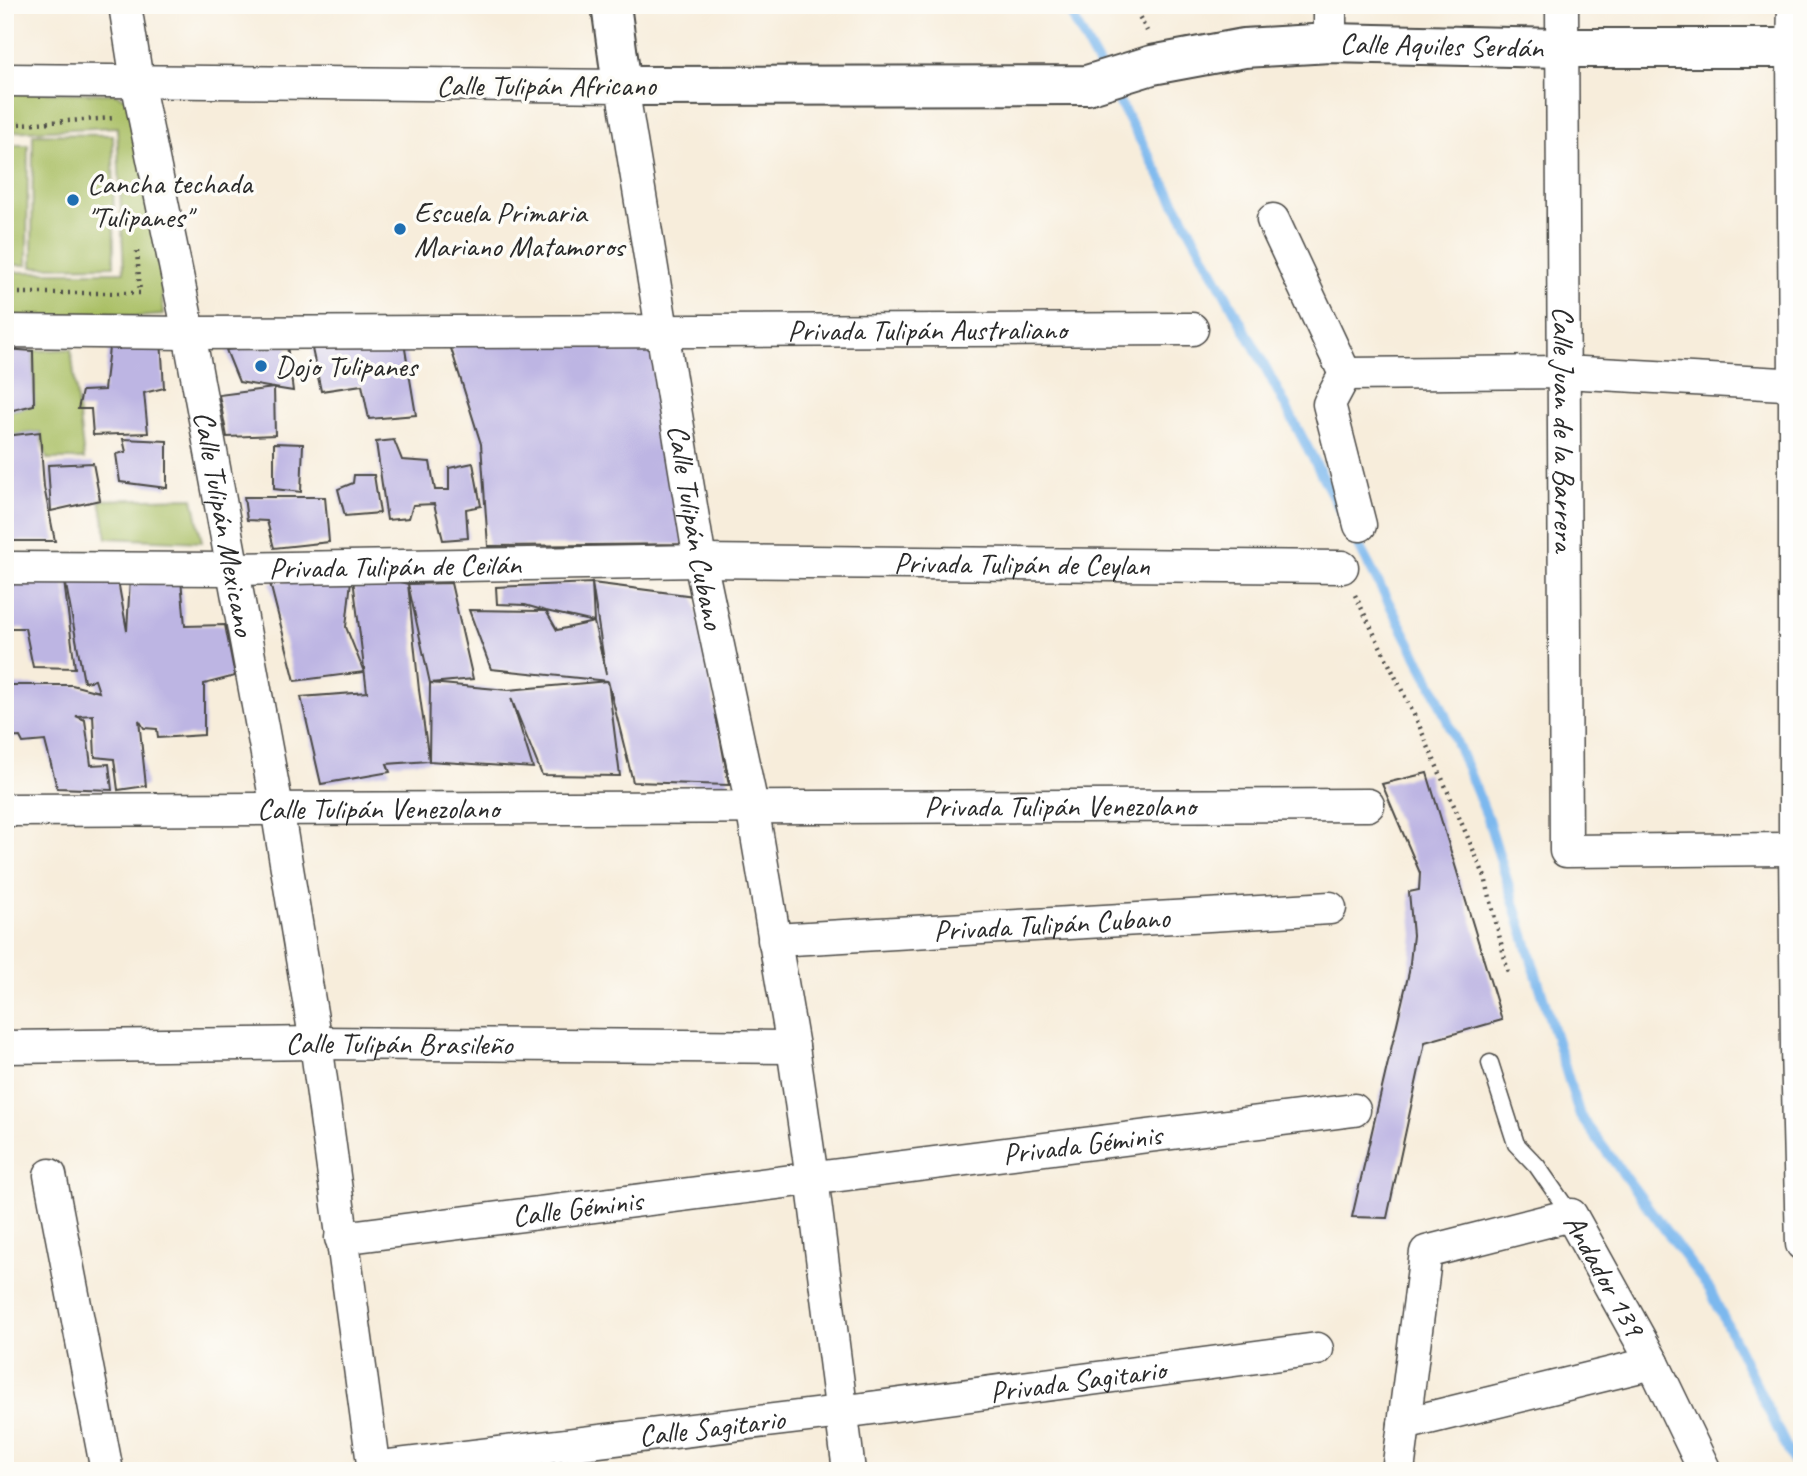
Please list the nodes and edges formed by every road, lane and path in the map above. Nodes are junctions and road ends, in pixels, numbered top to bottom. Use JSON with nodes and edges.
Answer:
{"nodes":[{"id":1,"x":125,"y":5,"type":"edge"},
{"id":2,"x":611,"y":5,"type":"edge"},
{"id":3,"x":1330,"y":5,"type":"edge"},
{"id":4,"x":1562,"y":5,"type":"edge"},
{"id":5,"x":1794,"y":5,"type":"edge"},
{"id":6,"x":1330,"y":43,"type":"junction"},
{"id":7,"x":1560,"y":48,"type":"junction"},
{"id":8,"x":1797,"y":48,"type":"edge"},
{"id":9,"x":5,"y":80,"type":"edge"},
{"id":10,"x":137,"y":81,"type":"junction"},
{"id":11,"x":1087,"y":85,"type":"joint"},
{"id":12,"x":622,"y":86,"type":"junction"},
{"id":13,"x":104,"y":112,"type":"dead end"},
{"id":14,"x":115,"y":112,"type":"dead end"},
{"id":15,"x":122,"y":118,"type":"dead end"},
{"id":16,"x":5,"y":125,"type":"edge"},
{"id":17,"x":1273,"y":220,"type":"dead end"},
{"id":18,"x":136,"y":240,"type":"dead end"},
{"id":19,"x":5,"y":293,"type":"edge"},
{"id":20,"x":138,"y":299,"type":"dead end"},
{"id":21,"x":85,"y":300,"type":"dead end"},
{"id":22,"x":1192,"y":329,"type":"dead end"},
{"id":23,"x":662,"y":330,"type":"junction"},
{"id":24,"x":5,"y":331,"type":"edge"},
{"id":25,"x":189,"y":333,"type":"junction"},
{"id":26,"x":1564,"y":372,"type":"junction"},
{"id":27,"x":1345,"y":373,"type":"junction"},
{"id":28,"x":1798,"y":385,"type":"edge"},
{"id":29,"x":1360,"y":525,"type":"dead end"},
{"id":30,"x":700,"y":561,"type":"junction"},
{"id":31,"x":1342,"y":567,"type":"joint"},
{"id":32,"x":5,"y":568,"type":"edge"},
{"id":33,"x":232,"y":569,"type":"junction"},
{"id":34,"x":1368,"y":805,"type":"dead end"},
{"id":35,"x":752,"y":806,"type":"junction"},
{"id":36,"x":277,"y":808,"type":"junction"},
{"id":37,"x":5,"y":810,"type":"edge"},
{"id":38,"x":1799,"y":849,"type":"edge"},
{"id":39,"x":1330,"y":908,"type":"dead end"},
{"id":40,"x":774,"y":940,"type":"junction"},
{"id":41,"x":1508,"y":972,"type":"dead end"},
{"id":42,"x":316,"y":1043,"type":"junction"},
{"id":43,"x":5,"y":1047,"type":"edge"},
{"id":44,"x":793,"y":1047,"type":"junction"},
{"id":45,"x":1490,"y":1063,"type":"dead end"},
{"id":46,"x":1354,"y":1110,"type":"dead end"},
{"id":47,"x":50,"y":1174,"type":"dead end"},
{"id":48,"x":812,"y":1178,"type":"junction"},
{"id":49,"x":1572,"y":1215,"type":"junction"},
{"id":50,"x":341,"y":1238,"type":"junction"},
{"id":51,"x":1802,"y":1244,"type":"edge"},
{"id":52,"x":1317,"y":1349,"type":"dead end"},
{"id":53,"x":1653,"y":1363,"type":"junction"},
{"id":54,"x":841,"y":1412,"type":"junction"},
{"id":55,"x":1404,"y":1424,"type":"junction"},
{"id":56,"x":373,"y":1469,"type":"edge"},
{"id":57,"x":107,"y":1471,"type":"edge"},
{"id":58,"x":849,"y":1471,"type":"edge"},
{"id":59,"x":1398,"y":1471,"type":"edge"},
{"id":60,"x":1704,"y":1471,"type":"edge"}],
"edges":[{"from":1,"to":10,"type":"street","name":"Calle Tulipán Mexicano"},
{"from":2,"to":12,"type":"street","name":"Calle Tulipán Cubano"},
{"from":3,"to":6,"type":"street"},
{"from":4,"to":7,"type":"street","name":"Calle Juan de la Barrera"},
{"from":5,"to":8,"type":"street"},
{"from":6,"to":7,"type":"street","name":"Calle Aquiles Serdán"},
{"from":6,"to":11,"type":"street","name":"Calle Aquiles Serdán"},
{"from":7,"to":8,"type":"street","name":"Calle Aquiles Serdán"},
{"from":7,"to":26,"type":"street","name":"Calle Juan de la Barrera"},
{"from":8,"to":28,"type":"street"},
{"from":9,"to":10,"type":"street","name":"Calle Tulipán Africano"},
{"from":10,"to":12,"type":"street","name":"Calle Tulipán Africano"},
{"from":10,"to":25,"type":"street","name":"Calle Tulipán Mexicano"},
{"from":11,"to":12,"type":"street","name":"Calle Tulipán Africano"},
{"from":12,"to":23,"type":"street","name":"Calle Tulipán Cubano"},
{"from":13,"to":14,"type":"path"},
{"from":15,"to":16,"type":"path"},
{"from":17,"to":27,"type":"street"},
{"from":18,"to":19,"type":"path"},
{"from":20,"to":21,"type":"path"},
{"from":22,"to":23,"type":"street","name":"Privada Tulipán Australiano"},
{"from":23,"to":25,"type":"street","name":"Privada Tulipán Australiano"},
{"from":23,"to":30,"type":"street","name":"Calle Tulipán Cubano"},
{"from":24,"to":25,"type":"street","name":"Privada Tulipán Australiano"},
{"from":25,"to":33,"type":"street","name":"Calle Tulipán Mexicano"},
{"from":26,"to":27,"type":"street"},
{"from":26,"to":28,"type":"street"},
{"from":26,"to":38,"type":"street","name":"Calle Juan de la Barrera"},
{"from":27,"to":29,"type":"street"},
{"from":28,"to":38,"type":"street"},
{"from":30,"to":31,"type":"street","name":"Privada Tulipán de Ceylan"},
{"from":30,"to":33,"type":"street","name":"Privada Tulipán de Ceilán"},
{"from":30,"to":35,"type":"street","name":"Calle Tulipán Cubano"},
{"from":31,"to":41,"type":"path"},
{"from":32,"to":33,"type":"street","name":"Privada Tulipán de Ceilán"},
{"from":33,"to":36,"type":"street","name":"Calle Tulipán Mexicano"},
{"from":34,"to":35,"type":"street","name":"Privada Tulipán Venezolano"},
{"from":35,"to":36,"type":"street","name":"Calle Tulipán Venezolano"},
{"from":35,"to":40,"type":"street","name":"Calle Tulipán Cubano"},
{"from":36,"to":37,"type":"street","name":"Calle Tulipán Venezolano"},
{"from":36,"to":42,"type":"street","name":"Calle Tulipán Mexicano"},
{"from":38,"to":51,"type":"street"},
{"from":39,"to":40,"type":"street","name":"Privada Tulipán Cubano"},
{"from":40,"to":44,"type":"street","name":"Calle Tulipán Cubano"},
{"from":42,"to":43,"type":"street","name":"Calle Tulipán Brasileño"},
{"from":42,"to":44,"type":"street","name":"Calle Tulipán Brasileño"},
{"from":42,"to":50,"type":"street","name":"Calle Tulipán Mexicano"},
{"from":44,"to":48,"type":"street","name":"Calle Tulipán Cubano"},
{"from":45,"to":49,"type":"lane"},
{"from":46,"to":48,"type":"street","name":"Privada Géminis"},
{"from":47,"to":57,"type":"street"},
{"from":48,"to":50,"type":"street","name":"Calle Géminis"},
{"from":48,"to":54,"type":"street","name":"Calle Tulipán Cubano"},
{"from":49,"to":53,"type":"street","name":"Andador 139"},
{"from":49,"to":55,"type":"street","name":"Andador 139"},
{"from":50,"to":56,"type":"street","name":"Calle Tulipán Mexicano"},
{"from":52,"to":54,"type":"street","name":"Privada Sagitario"},
{"from":53,"to":55,"type":"street"},
{"from":53,"to":60,"type":"street","name":"Andador 139"},
{"from":54,"to":56,"type":"street","name":"Calle Sagitario"},
{"from":54,"to":58,"type":"street","name":"Calle Tulipán Cubano"},
{"from":55,"to":59,"type":"street"}]}
